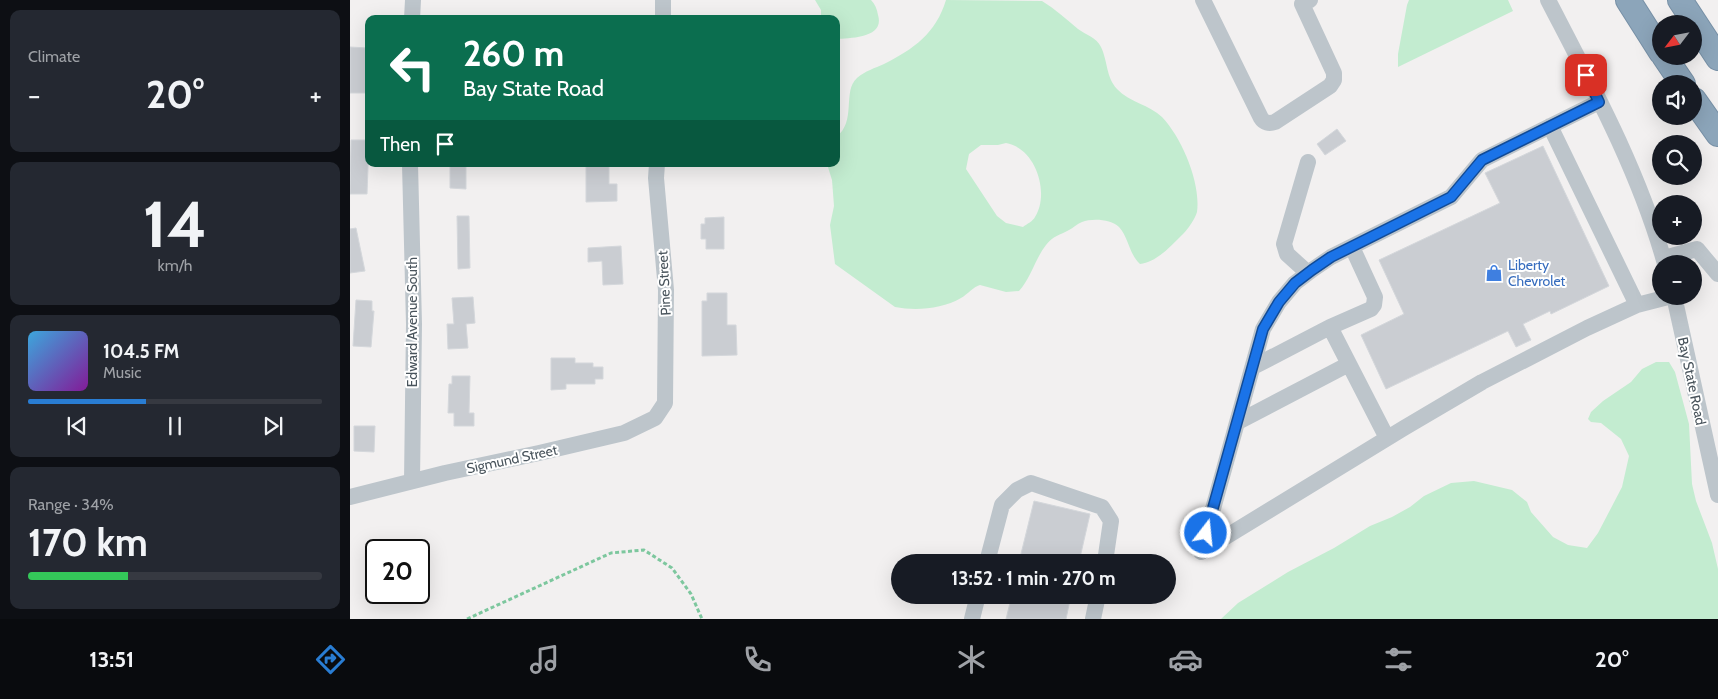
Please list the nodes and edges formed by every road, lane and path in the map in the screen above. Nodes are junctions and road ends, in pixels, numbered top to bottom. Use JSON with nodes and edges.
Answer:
{"nodes":[{"id":1,"x":413,"y":0,"type":"edge"},
{"id":2,"x":663,"y":0,"type":"edge"},
{"id":3,"x":1203,"y":0,"type":"edge"},
{"id":4,"x":1548,"y":0,"type":"edge"},
{"id":5,"x":1628,"y":0,"type":"edge"},
{"id":6,"x":1680,"y":0,"type":"edge"},
{"id":7,"x":1304,"y":1,"type":"edge"},
{"id":8,"x":412,"y":15,"type":"edge"},
{"id":9,"x":663,"y":15,"type":"edge"},
{"id":10,"x":1652,"y":38,"type":"edge"},
{"id":11,"x":1718,"y":58,"type":"edge"},
{"id":12,"x":1599,"y":102,"type":"junction"},
{"id":13,"x":1702,"y":111,"type":"edge"},
{"id":14,"x":1550,"y":126,"type":"junction"},
{"id":15,"x":1718,"y":134,"type":"edge"},
{"id":16,"x":1308,"y":162,"type":"dead end"},
{"id":17,"x":410,"y":167,"type":"edge"},
{"id":18,"x":657,"y":167,"type":"edge"},
{"id":19,"x":1352,"y":247,"type":"junction"},
{"id":20,"x":1662,"y":255,"type":"edge"},
{"id":21,"x":1680,"y":255,"type":"edge"},
{"id":22,"x":1308,"y":273,"type":"junction"},
{"id":23,"x":1718,"y":274,"type":"edge"},
{"id":24,"x":1652,"y":301,"type":"edge"},
{"id":25,"x":1637,"y":305,"type":"junction"},
{"id":26,"x":1676,"y":305,"type":"edge"},
{"id":27,"x":1330,"y":327,"type":"junction"},
{"id":28,"x":1349,"y":364,"type":"junction"},
{"id":29,"x":1253,"y":367,"type":"junction"},
{"id":30,"x":665,"y":403,"type":"joint"},
{"id":31,"x":1238,"y":422,"type":"junction"},
{"id":32,"x":1710,"y":428,"type":"edge"},
{"id":33,"x":1387,"y":438,"type":"junction"},
{"id":34,"x":412,"y":481,"type":"junction"},
{"id":35,"x":1718,"y":495,"type":"edge"},
{"id":36,"x":350,"y":497,"type":"edge"},
{"id":37,"x":989,"y":554,"type":"edge"},
{"id":38,"x":1106,"y":554,"type":"edge"},
{"id":39,"x":976,"y":604,"type":"edge"},
{"id":40,"x":1096,"y":604,"type":"edge"},
{"id":41,"x":467,"y":619,"type":"edge"},
{"id":42,"x":702,"y":619,"type":"edge"},
{"id":43,"x":972,"y":619,"type":"edge"},
{"id":44,"x":1093,"y":619,"type":"edge"}],
"edges":[{"from":1,"to":8,"type":"street"},
{"from":2,"to":9,"type":"street"},
{"from":3,"to":7,"type":"street"},
{"from":4,"to":12,"type":"street"},
{"from":5,"to":10,"type":"highway"},
{"from":6,"to":11,"type":"highway"},
{"from":12,"to":14,"type":"street"},
{"from":12,"to":20,"type":"street"},
{"from":13,"to":15,"type":"highway"},
{"from":14,"to":19,"type":"street"},
{"from":14,"to":25,"type":"street"},
{"from":16,"to":22,"type":"street"},
{"from":17,"to":34,"type":"street","name":"Edward Avenue South"},
{"from":18,"to":30,"type":"street","name":"Pine Street"},
{"from":19,"to":22,"type":"street"},
{"from":19,"to":27,"type":"street"},
{"from":21,"to":23,"type":"street"},
{"from":22,"to":29,"type":"street"},
{"from":24,"to":25,"type":"street"},
{"from":25,"to":33,"type":"street"},
{"from":26,"to":32,"type":"street","name":"Bay State Road"},
{"from":27,"to":28,"type":"street"},
{"from":27,"to":29,"type":"street"},
{"from":28,"to":31,"type":"street"},
{"from":28,"to":33,"type":"street"},
{"from":29,"to":31,"type":"street"},
{"from":30,"to":34,"type":"street","name":"Sigmund Street"},
{"from":31,"to":33,"type":"street"},
{"from":32,"to":35,"type":"street","name":"Bay State Road"},
{"from":34,"to":36,"type":"street","name":"Sigmund Street"},
{"from":37,"to":38,"type":"street"},
{"from":39,"to":43,"type":"street"},
{"from":40,"to":44,"type":"street"},
{"from":41,"to":42,"type":"path"}]}
